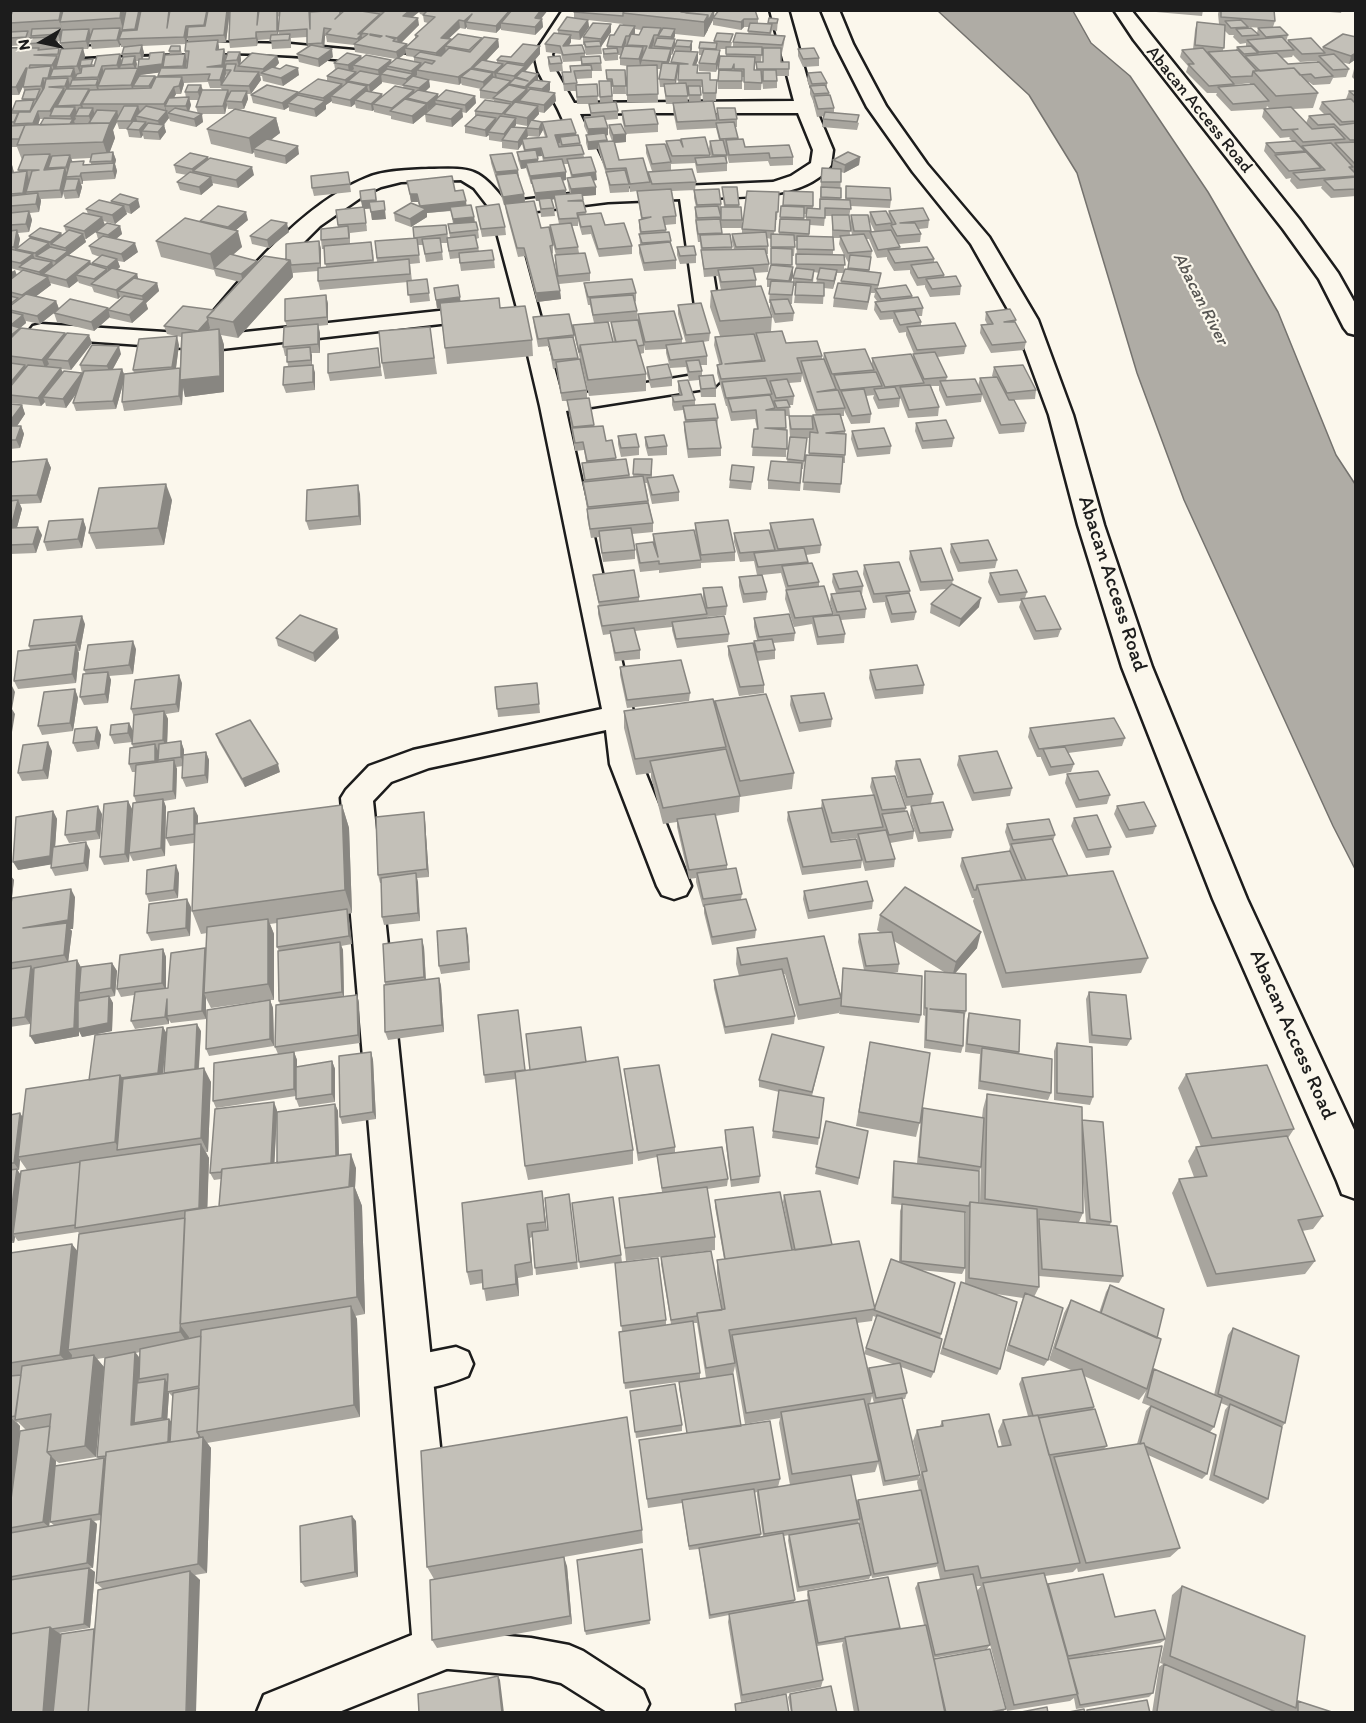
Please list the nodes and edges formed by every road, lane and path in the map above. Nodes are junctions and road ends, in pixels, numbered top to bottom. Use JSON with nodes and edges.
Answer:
{"nodes":[{"id":1,"x":572,"y":10,"type":"edge"},
{"id":2,"x":779,"y":10,"type":"edge"},
{"id":3,"x":830,"y":10,"type":"edge"},
{"id":4,"x":1122,"y":10,"type":"edge"},
{"id":5,"x":10,"y":55,"type":"edge"},
{"id":6,"x":418,"y":62,"type":"edge"},
{"id":7,"x":805,"y":107,"type":"junction"},
{"id":8,"x":568,"y":109,"type":"junction"},
{"id":9,"x":690,"y":193,"type":"junction"},
{"id":10,"x":608,"y":196,"type":"junction"},
{"id":11,"x":501,"y":209,"type":"junction"},
{"id":12,"x":528,"y":308,"type":"junction"},
{"id":13,"x":1356,"y":328,"type":"edge"},
{"id":14,"x":41,"y":331,"type":"edge"},
{"id":15,"x":201,"y":341,"type":"junction"},
{"id":16,"x":552,"y":406,"type":"junction"},
{"id":17,"x":619,"y":716,"type":"junction"},
{"id":18,"x":674,"y":886,"type":"dead end"},
{"id":19,"x":1356,"y":1181,"type":"edge"},
{"id":20,"x":456,"y":1364,"type":"dead end"},
{"id":21,"x":411,"y":1373,"type":"junction"},
{"id":22,"x":437,"y":1649,"type":"junction"},
{"id":23,"x":628,"y":1704,"type":"dead end"},
{"id":24,"x":281,"y":1713,"type":"edge"}],
"edges":[{"from":1,"to":8,"type":"street"},
{"from":2,"to":7,"type":"street"},
{"from":3,"to":19,"type":"street","name":"Abacan Access Road"},
{"from":4,"to":13,"type":"street","name":"Abacan Access Road"},
{"from":5,"to":6,"type":"street"},
{"from":7,"to":8,"type":"street"},
{"from":7,"to":9,"type":"street"},
{"from":8,"to":10,"type":"street"},
{"from":9,"to":10,"type":"street"},
{"from":9,"to":16,"type":"street"},
{"from":10,"to":11,"type":"street"},
{"from":11,"to":12,"type":"street"},
{"from":11,"to":15,"type":"street"},
{"from":12,"to":15,"type":"street"},
{"from":12,"to":16,"type":"street"},
{"from":14,"to":15,"type":"street"},
{"from":16,"to":17,"type":"street"},
{"from":17,"to":18,"type":"street"},
{"from":17,"to":21,"type":"street"},
{"from":20,"to":21,"type":"lane"},
{"from":21,"to":22,"type":"street"},
{"from":22,"to":23,"type":"lane"},
{"from":22,"to":24,"type":"street"}]}
